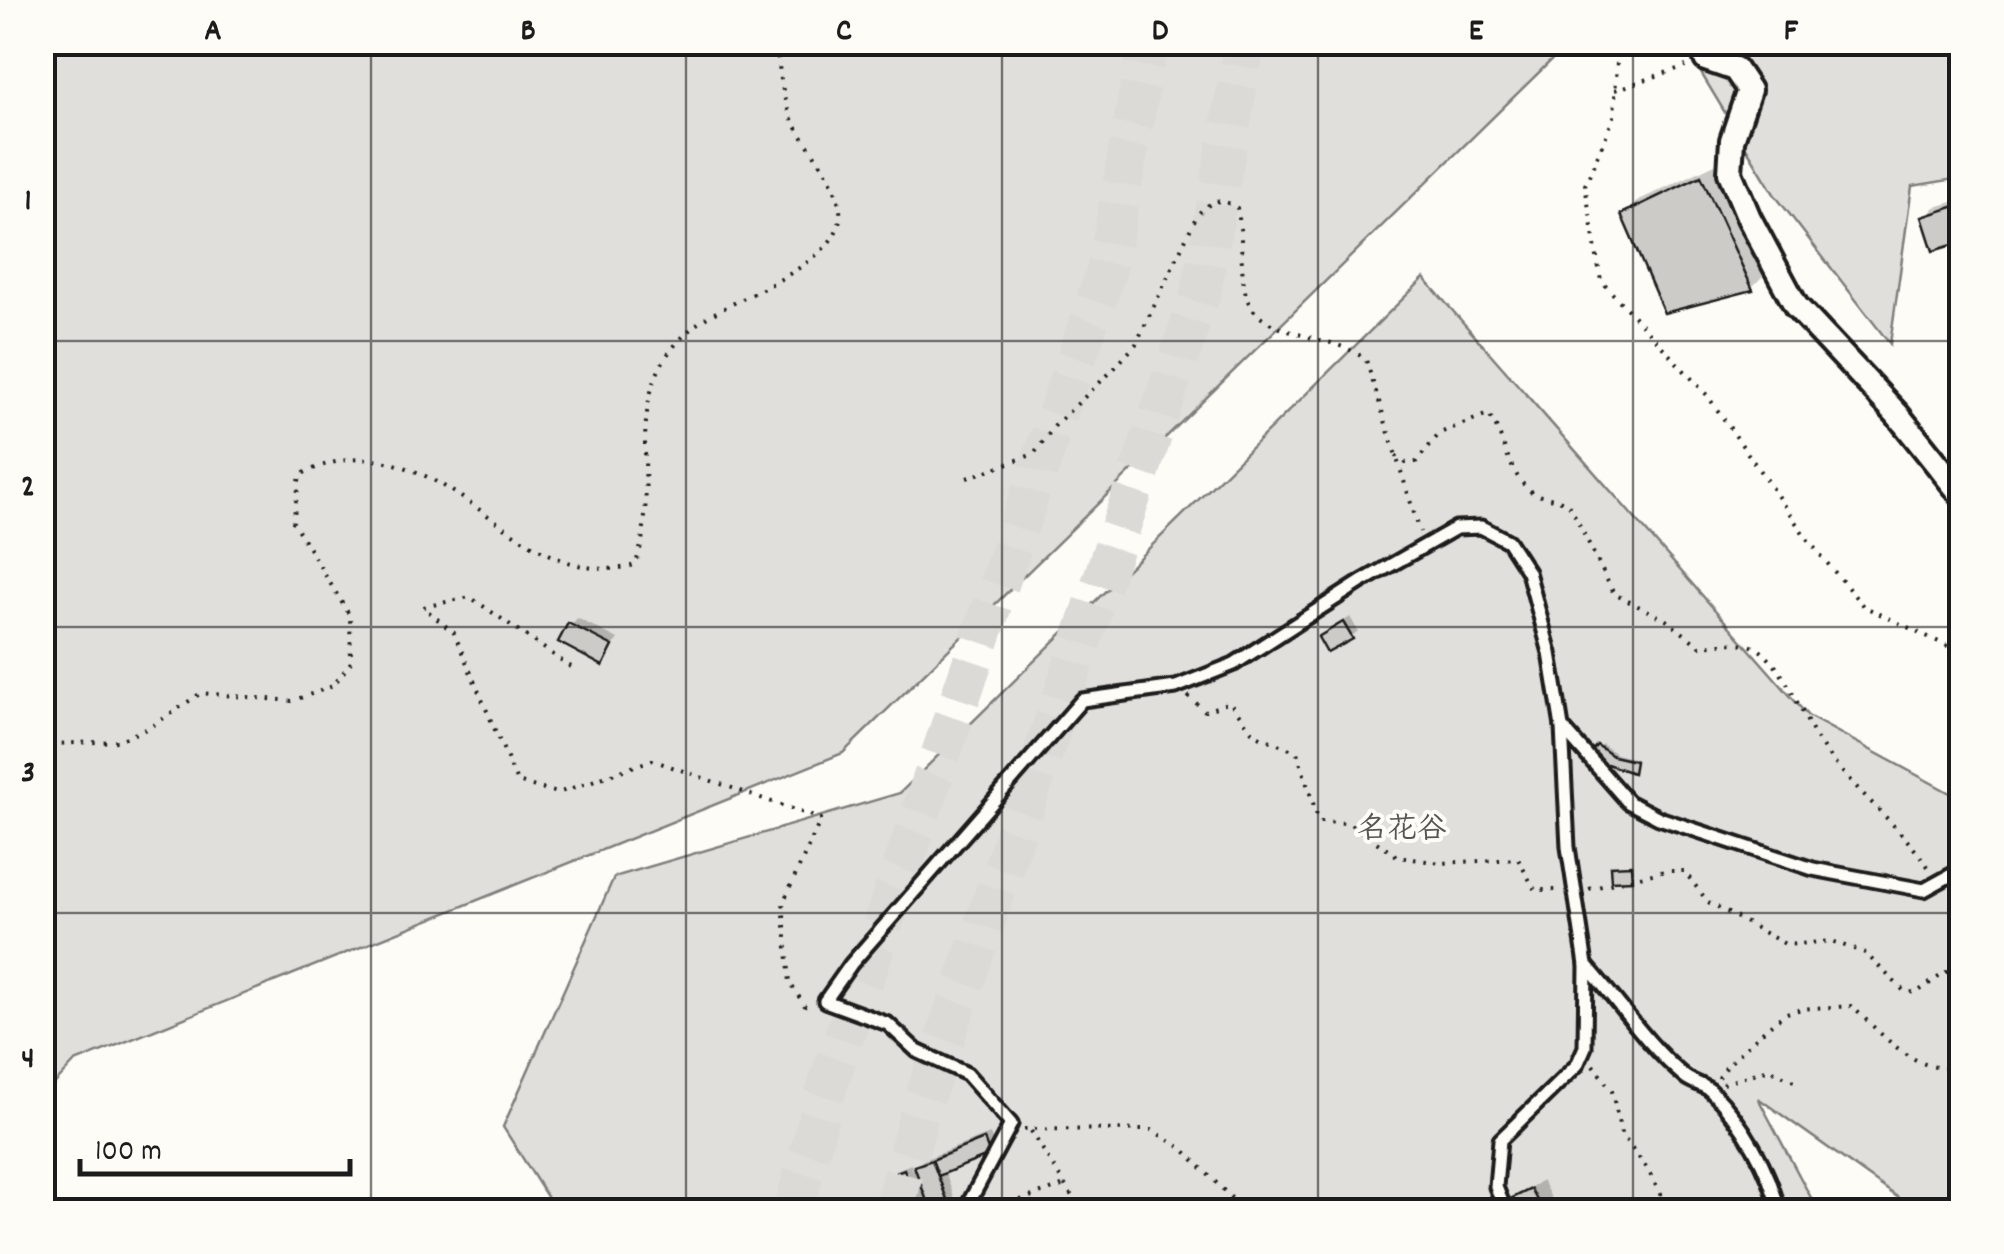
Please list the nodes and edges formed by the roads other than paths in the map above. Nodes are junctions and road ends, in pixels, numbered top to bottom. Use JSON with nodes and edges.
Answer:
{"nodes":[{"id":1,"x":1706,"y":59,"type":"road end"},
{"id":2,"x":1962,"y":495,"type":"edge"},
{"id":3,"x":1562,"y":727,"type":"junction"},
{"id":4,"x":1962,"y":869,"type":"edge"},
{"id":5,"x":1586,"y":965,"type":"junction"},
{"id":6,"x":964,"y":1212,"type":"edge"},
{"id":7,"x":1506,"y":1212,"type":"edge"},
{"id":8,"x":1779,"y":1212,"type":"edge"}],
"edges":[{"from":1,"to":2,"type":"street"},
{"from":3,"to":4,"type":"lane"},
{"from":3,"to":5,"type":"lane"},
{"from":3,"to":6,"type":"lane"},
{"from":5,"to":7,"type":"lane"},
{"from":5,"to":8,"type":"lane"}]}
